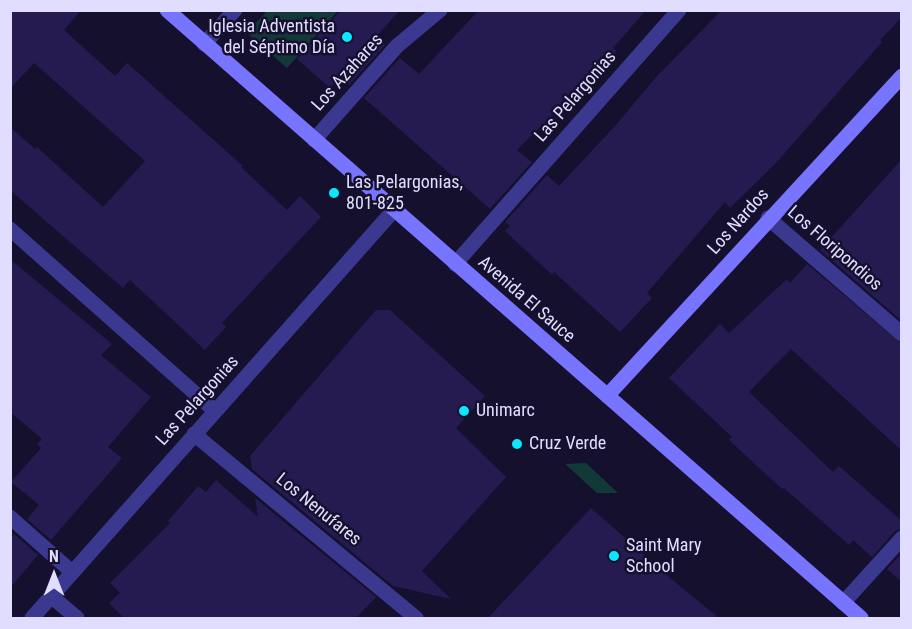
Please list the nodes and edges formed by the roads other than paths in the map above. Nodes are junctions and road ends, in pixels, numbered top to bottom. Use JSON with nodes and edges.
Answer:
{"nodes":[{"id":1,"x":166,"y":10,"type":"edge"},
{"id":2,"x":235,"y":10,"type":"edge"},
{"id":3,"x":440,"y":10,"type":"edge"},
{"id":4,"x":679,"y":10,"type":"edge"},
{"id":5,"x":204,"y":44,"type":"junction"},
{"id":6,"x":902,"y":76,"type":"edge"},
{"id":7,"x":314,"y":140,"type":"junction"},
{"id":8,"x":394,"y":210,"type":"junction"},
{"id":9,"x":768,"y":218,"type":"junction"},
{"id":10,"x":10,"y":229,"type":"edge"},
{"id":11,"x":455,"y":264,"type":"junction"},
{"id":12,"x":902,"y":334,"type":"edge"},
{"id":13,"x":607,"y":396,"type":"junction"},
{"id":14,"x":215,"y":411,"type":"junction"},
{"id":15,"x":194,"y":434,"type":"junction"},
{"id":16,"x":10,"y":517,"type":"edge"},
{"id":17,"x":902,"y":538,"type":"edge"},
{"id":18,"x":72,"y":572,"type":"junction"},
{"id":19,"x":51,"y":596,"type":"junction"},
{"id":20,"x":843,"y":603,"type":"junction"},
{"id":21,"x":32,"y":618,"type":"edge"},
{"id":22,"x":77,"y":618,"type":"edge"},
{"id":23,"x":416,"y":618,"type":"edge"},
{"id":24,"x":861,"y":618,"type":"edge"}],
"edges":[{"from":1,"to":5,"type":"main road","name":"Avenida El Sauce"},
{"from":2,"to":5,"type":"street"},
{"from":3,"to":7,"type":"street","name":"Los Azahares"},
{"from":4,"to":11,"type":"street","name":"Las Pelargonias"},
{"from":5,"to":7,"type":"main road","name":"Avenida El Sauce"},
{"from":6,"to":9,"type":"main road","name":"Los Nardos"},
{"from":7,"to":8,"type":"main road","name":"Avenida El Sauce"},
{"from":8,"to":11,"type":"main road","name":"Avenida El Sauce"},
{"from":8,"to":14,"type":"street","name":"Las Pelargonias"},
{"from":9,"to":12,"type":"street","name":"Los Floripondios"},
{"from":9,"to":13,"type":"main road","name":"Los Nardos"},
{"from":10,"to":14,"type":"street"},
{"from":11,"to":13,"type":"main road","name":"Avenida El Sauce"},
{"from":13,"to":20,"type":"main road","name":"Avenida El Sauce"},
{"from":14,"to":15,"type":"street","name":"Las Pelargonias"},
{"from":15,"to":18,"type":"street","name":"Las Pelargonias"},
{"from":15,"to":23,"type":"street","name":"Los Nenufares"},
{"from":16,"to":18,"type":"street"},
{"from":17,"to":20,"type":"street"},
{"from":18,"to":19,"type":"street","name":"Las Pelargonias"},
{"from":19,"to":21,"type":"street","name":"Las Pelargonias"},
{"from":19,"to":22,"type":"street"},
{"from":20,"to":24,"type":"main road","name":"Avenida El Sauce"}]}
